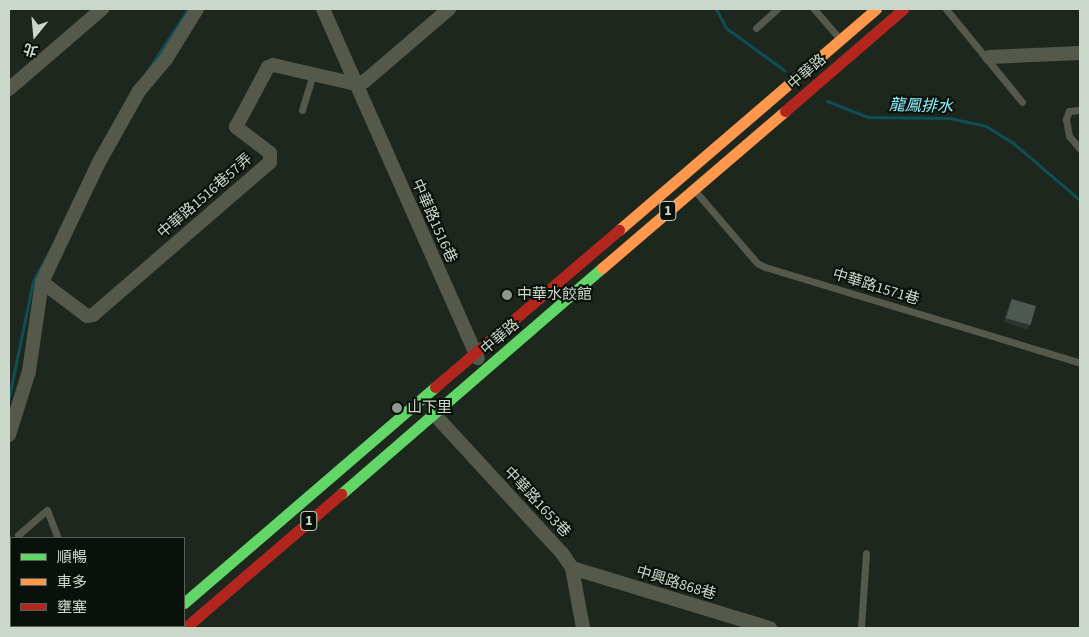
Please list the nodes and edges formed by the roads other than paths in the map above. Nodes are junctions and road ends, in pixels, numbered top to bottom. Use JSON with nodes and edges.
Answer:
{"nodes":[{"id":1,"x":102,"y":9,"type":"edge"},
{"id":2,"x":197,"y":9,"type":"edge"},
{"id":3,"x":323,"y":9,"type":"edge"},
{"id":4,"x":449,"y":9,"type":"edge"},
{"id":5,"x":777,"y":9,"type":"edge"},
{"id":6,"x":814,"y":9,"type":"edge"},
{"id":7,"x":876,"y":9,"type":"edge"},
{"id":8,"x":903,"y":9,"type":"edge"},
{"id":9,"x":946,"y":9,"type":"edge"},
{"id":10,"x":756,"y":28,"type":"dead end"},
{"id":11,"x":840,"y":40,"type":"junction"},
{"id":12,"x":1080,"y":53,"type":"edge"},
{"id":13,"x":851,"y":54,"type":"junction"},
{"id":14,"x":989,"y":57,"type":"junction"},
{"id":15,"x":313,"y":74,"type":"junction"},
{"id":16,"x":356,"y":84,"type":"junction"},
{"id":17,"x":9,"y":89,"type":"edge"},
{"id":18,"x":1022,"y":102,"type":"dead end"},
{"id":19,"x":302,"y":110,"type":"dead end"},
{"id":20,"x":1080,"y":110,"type":"edge"},
{"id":21,"x":1080,"y":149,"type":"edge"},
{"id":22,"x":694,"y":189,"type":"junction"},
{"id":23,"x":42,"y":282,"type":"junction"},
{"id":24,"x":475,"y":355,"type":"junction"},
{"id":25,"x":1080,"y":363,"type":"edge"},
{"id":26,"x":486,"y":369,"type":"junction"},
{"id":27,"x":422,"y":401,"type":"junction"},
{"id":28,"x":434,"y":414,"type":"junction"},
{"id":29,"x":9,"y":435,"type":"edge"},
{"id":30,"x":19,"y":537,"type":"edge"},
{"id":31,"x":58,"y":537,"type":"edge"},
{"id":32,"x":866,"y":552,"type":"dead end"},
{"id":33,"x":572,"y":568,"type":"junction"},
{"id":34,"x":185,"y":602,"type":"edge"},
{"id":35,"x":185,"y":628,"type":"edge"},
{"id":36,"x":583,"y":628,"type":"edge"},
{"id":37,"x":770,"y":628,"type":"edge"},
{"id":38,"x":861,"y":628,"type":"edge"}],
"edges":[{"from":1,"to":17,"type":"street"},
{"from":2,"to":23,"type":"street"},
{"from":3,"to":16,"type":"street","name":"中華路1516巷"},
{"from":4,"to":16,"type":"street"},
{"from":5,"to":10,"type":"lane"},
{"from":6,"to":11,"type":"lane"},
{"from":7,"to":11,"type":"main road","name":"中華路","number":"1"},
{"from":8,"to":13,"type":"main road","name":"中華路","number":"1"},
{"from":9,"to":14,"type":"lane"},
{"from":11,"to":13,"type":"lane"},
{"from":11,"to":24,"type":"main road","name":"中華路","number":"1"},
{"from":12,"to":14,"type":"street"},
{"from":13,"to":22,"type":"main road","name":"中華路","number":"1"},
{"from":14,"to":18,"type":"lane"},
{"from":15,"to":16,"type":"street","name":"中華路1516巷57弄"},
{"from":15,"to":19,"type":"lane"},
{"from":15,"to":23,"type":"street","name":"中華路1516巷57弄"},
{"from":16,"to":24,"type":"street","name":"中華路1516巷"},
{"from":20,"to":21,"type":"lane"},
{"from":22,"to":25,"type":"lane","name":"中華路1571巷"},
{"from":22,"to":26,"type":"main road","name":"中華路","number":"1"},
{"from":23,"to":29,"type":"street"},
{"from":24,"to":26,"type":"street","name":"中華路1516巷"},
{"from":24,"to":27,"type":"main road","name":"中華路","number":"1"},
{"from":26,"to":28,"type":"main road","name":"中華路","number":"1"},
{"from":27,"to":28,"type":"main road"},
{"from":27,"to":34,"type":"main road","name":"中華路","number":"1"},
{"from":28,"to":33,"type":"street","name":"中華路1653巷"},
{"from":28,"to":35,"type":"main road","name":"中華路","number":"1"},
{"from":30,"to":31,"type":"lane"},
{"from":32,"to":38,"type":"lane"},
{"from":33,"to":36,"type":"street","name":"中華路1653巷"},
{"from":33,"to":37,"type":"street","name":"中興路868巷"}]}
